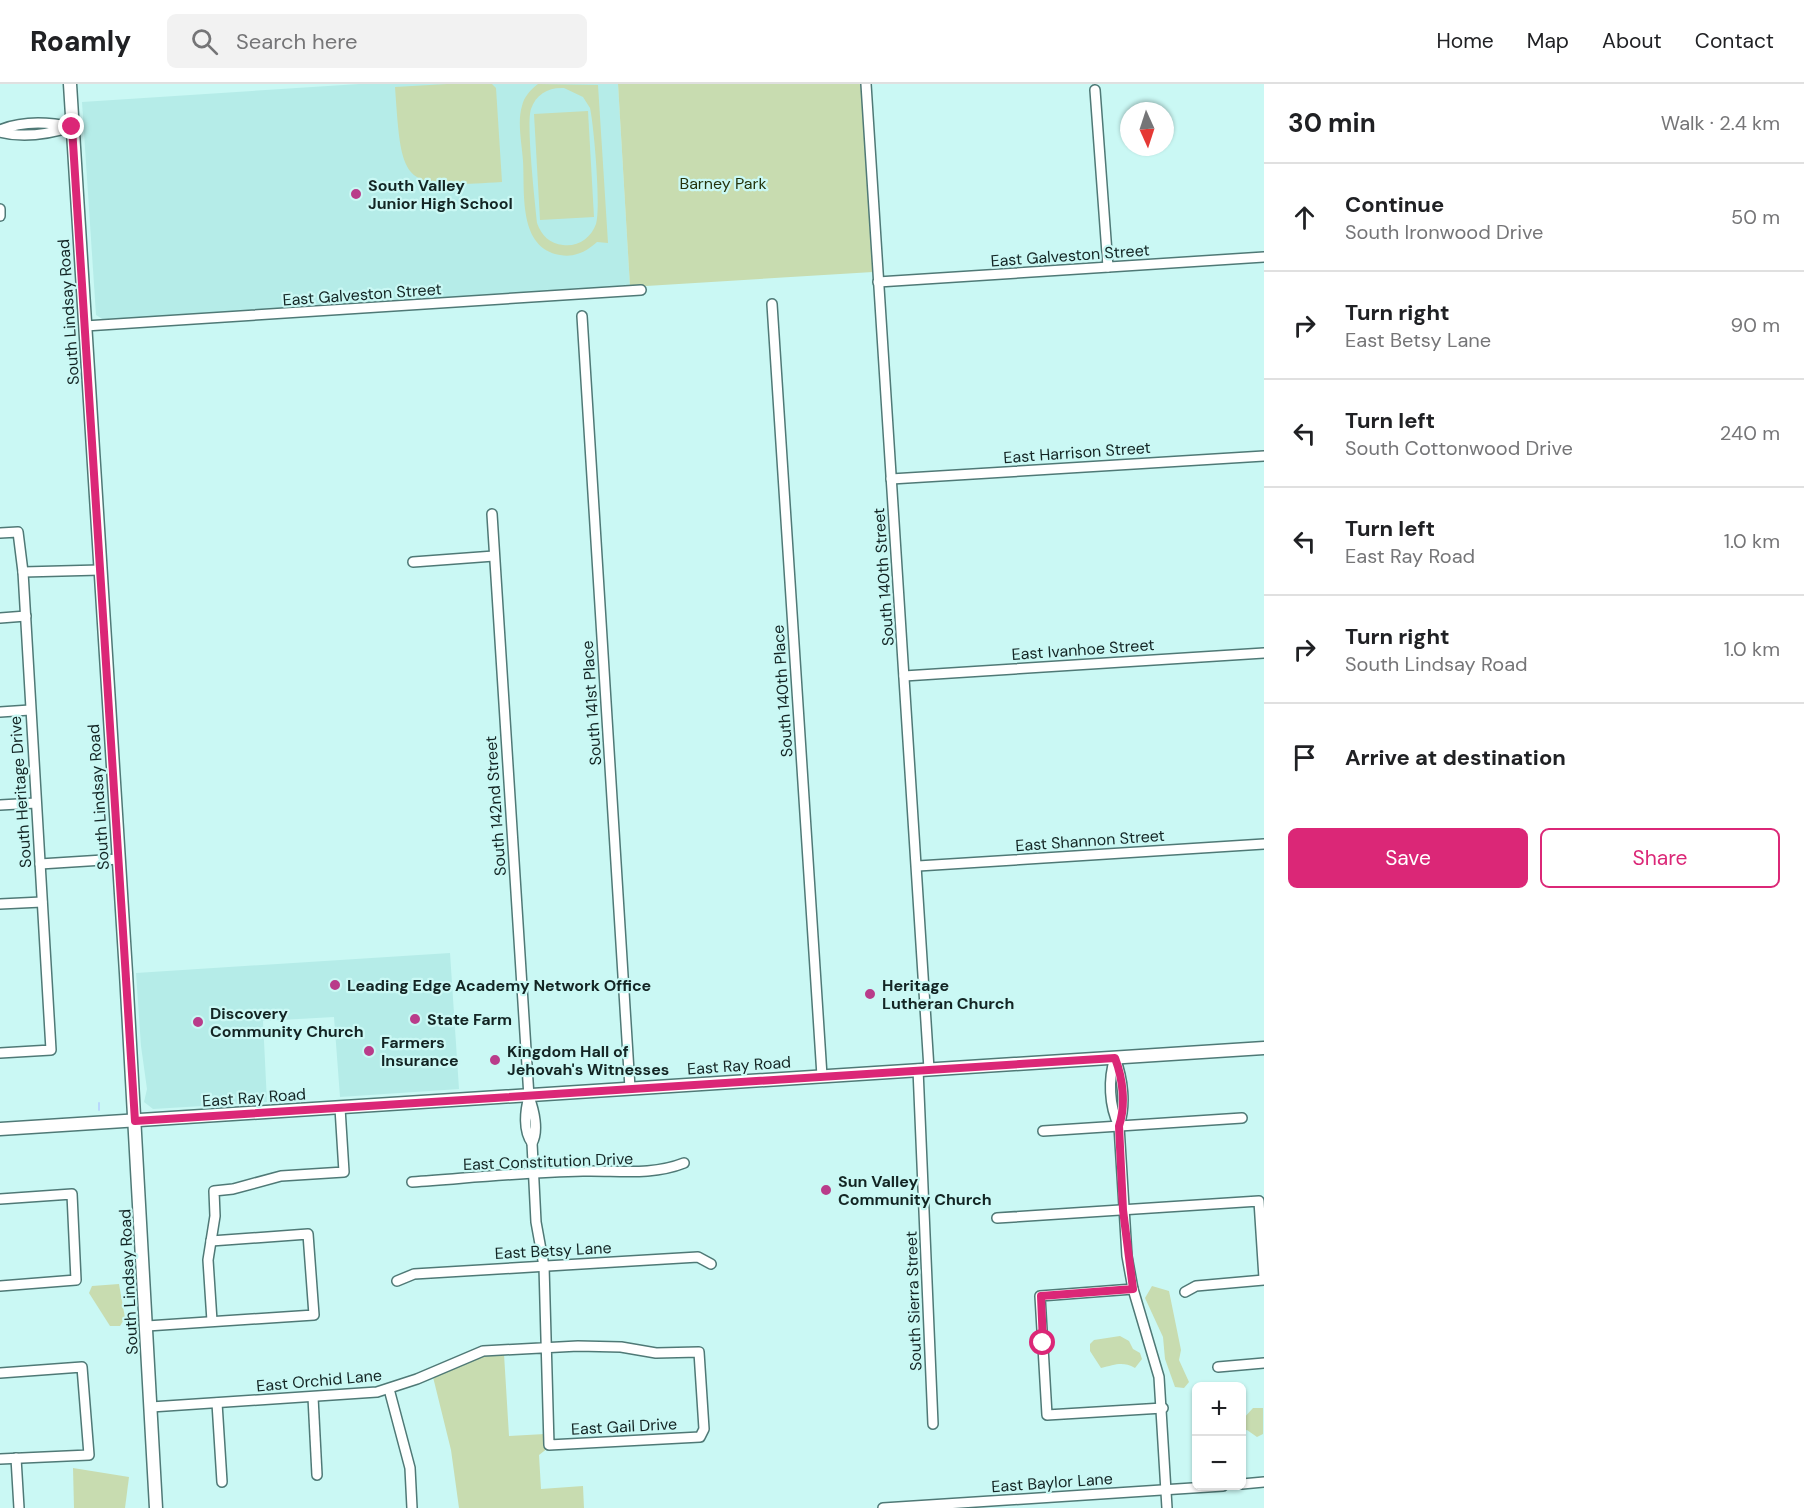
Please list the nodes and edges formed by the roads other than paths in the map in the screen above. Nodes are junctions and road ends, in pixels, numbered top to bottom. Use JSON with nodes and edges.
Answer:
{"nodes":[{"id":1,"x":70,"y":84,"type":"edge"},
{"id":2,"x":866,"y":84,"type":"edge"},
{"id":3,"x":1095,"y":90,"type":"dead end"},
{"id":4,"x":72,"y":127,"type":"junction"},
{"id":5,"x":0,"y":131,"type":"edge"},
{"id":6,"x":0,"y":209,"type":"edge"},
{"id":7,"x":0,"y":216,"type":"edge"},
{"id":8,"x":1264,"y":257,"type":"edge"},
{"id":9,"x":1108,"y":267,"type":"junction"},
{"id":10,"x":878,"y":282,"type":"junction"},
{"id":11,"x":641,"y":290,"type":"dead end"},
{"id":12,"x":772,"y":304,"type":"dead end"},
{"id":13,"x":582,"y":316,"type":"dead end"},
{"id":14,"x":85,"y":326,"type":"junction"},
{"id":15,"x":1264,"y":456,"type":"edge"},
{"id":16,"x":891,"y":479,"type":"junction"},
{"id":17,"x":492,"y":514,"type":"dead end"},
{"id":18,"x":0,"y":533,"type":"edge"},
{"id":19,"x":494,"y":556,"type":"junction"},
{"id":20,"x":413,"y":562,"type":"dead end"},
{"id":21,"x":100,"y":570,"type":"junction"},
{"id":22,"x":22,"y":572,"type":"junction"},
{"id":23,"x":26,"y":616,"type":"junction"},
{"id":24,"x":0,"y":618,"type":"edge"},
{"id":25,"x":1264,"y":653,"type":"edge"},
{"id":26,"x":904,"y":676,"type":"junction"},
{"id":27,"x":30,"y":710,"type":"junction"},
{"id":28,"x":0,"y":712,"type":"edge"},
{"id":29,"x":36,"y":803,"type":"junction"},
{"id":30,"x":0,"y":805,"type":"edge"},
{"id":31,"x":1264,"y":844,"type":"edge"},
{"id":32,"x":119,"y":859,"type":"junction"},
{"id":33,"x":40,"y":864,"type":"junction"},
{"id":34,"x":918,"y":866,"type":"junction"},
{"id":35,"x":42,"y":902,"type":"junction"},
{"id":36,"x":0,"y":904,"type":"edge"},
{"id":37,"x":1264,"y":1048,"type":"edge"},
{"id":38,"x":0,"y":1053,"type":"edge"},
{"id":39,"x":1115,"y":1058,"type":"junction"},
{"id":40,"x":923,"y":1069,"type":"junction"},
{"id":41,"x":822,"y":1076,"type":"junction"},
{"id":42,"x":630,"y":1088,"type":"junction"},
{"id":43,"x":529,"y":1097,"type":"junction"},
{"id":44,"x":340,"y":1108,"type":"junction"},
{"id":45,"x":1242,"y":1118,"type":"dead end"},
{"id":46,"x":135,"y":1121,"type":"junction"},
{"id":47,"x":1119,"y":1126,"type":"junction"},
{"id":48,"x":0,"y":1129,"type":"edge"},
{"id":49,"x":1043,"y":1131,"type":"dead end"},
{"id":50,"x":684,"y":1163,"type":"dead end"},
{"id":51,"x":533,"y":1174,"type":"junction"},
{"id":52,"x":412,"y":1182,"type":"dead end"},
{"id":53,"x":0,"y":1198,"type":"edge"},
{"id":54,"x":1123,"y":1210,"type":"junction"},
{"id":55,"x":997,"y":1218,"type":"dead end"},
{"id":56,"x":211,"y":1241,"type":"junction"},
{"id":57,"x":711,"y":1264,"type":"dead end"},
{"id":58,"x":544,"y":1266,"type":"junction"},
{"id":59,"x":1264,"y":1279,"type":"edge"},
{"id":60,"x":397,"y":1281,"type":"dead end"},
{"id":61,"x":0,"y":1286,"type":"edge"},
{"id":62,"x":1133,"y":1289,"type":"junction"},
{"id":63,"x":1185,"y":1292,"type":"dead end"},
{"id":64,"x":212,"y":1321,"type":"junction"},
{"id":65,"x":147,"y":1326,"type":"junction"},
{"id":66,"x":546,"y":1346,"type":"junction"},
{"id":67,"x":1264,"y":1363,"type":"edge"},
{"id":68,"x":1218,"y":1367,"type":"dead end"},
{"id":69,"x":0,"y":1372,"type":"edge"},
{"id":70,"x":389,"y":1389,"type":"junction"},
{"id":71,"x":313,"y":1397,"type":"junction"},
{"id":72,"x":217,"y":1403,"type":"junction"},
{"id":73,"x":151,"y":1407,"type":"junction"},
{"id":74,"x":1163,"y":1408,"type":"junction"},
{"id":75,"x":933,"y":1424,"type":"dead end"},
{"id":76,"x":700,"y":1437,"type":"joint"},
{"id":77,"x":549,"y":1445,"type":"joint"},
{"id":78,"x":16,"y":1458,"type":"junction"},
{"id":79,"x":0,"y":1459,"type":"edge"},
{"id":80,"x":317,"y":1475,"type":"dead end"},
{"id":81,"x":222,"y":1482,"type":"dead end"},
{"id":82,"x":1264,"y":1482,"type":"edge"},
{"id":83,"x":1246,"y":1484,"type":"edge"},
{"id":84,"x":1192,"y":1488,"type":"edge"},
{"id":85,"x":1167,"y":1490,"type":"junction"},
{"id":86,"x":1041,"y":1503,"type":"edge"},
{"id":87,"x":18,"y":1508,"type":"edge"},
{"id":88,"x":156,"y":1508,"type":"edge"},
{"id":89,"x":412,"y":1508,"type":"edge"},
{"id":90,"x":883,"y":1508,"type":"edge"},
{"id":91,"x":1167,"y":1508,"type":"edge"}],
"edges":[{"from":1,"to":4,"type":"main road","name":"South Lindsay Road"},
{"from":2,"to":10,"type":"street","name":"South 140th Street"},
{"from":3,"to":9,"type":"street"},
{"from":4,"to":5,"type":"street"},
{"from":4,"to":14,"type":"main road","name":"South Lindsay Road"},
{"from":6,"to":7,"type":"street"},
{"from":8,"to":9,"type":"street","name":"East Galveston Street"},
{"from":9,"to":10,"type":"street","name":"East Galveston Street"},
{"from":10,"to":16,"type":"street","name":"South 140th Street"},
{"from":11,"to":14,"type":"street","name":"East Galveston Street"},
{"from":12,"to":41,"type":"street","name":"South 140th Place"},
{"from":13,"to":42,"type":"street","name":"South 141st Place"},
{"from":14,"to":21,"type":"main road","name":"South Lindsay Road"},
{"from":15,"to":16,"type":"street","name":"East Harrison Street"},
{"from":16,"to":26,"type":"street","name":"South 140th Street"},
{"from":17,"to":19,"type":"street","name":"South 142nd Street"},
{"from":18,"to":22,"type":"street","name":"South Heritage Drive"},
{"from":19,"to":20,"type":"street"},
{"from":19,"to":43,"type":"street","name":"South 142nd Street"},
{"from":21,"to":22,"type":"street"},
{"from":21,"to":32,"type":"main road","name":"South Lindsay Road"},
{"from":22,"to":23,"type":"street","name":"South Heritage Drive"},
{"from":23,"to":24,"type":"street"},
{"from":23,"to":27,"type":"street","name":"South Heritage Drive"},
{"from":25,"to":26,"type":"street","name":"East Ivanhoe Street"},
{"from":26,"to":34,"type":"street","name":"South 140th Street"},
{"from":27,"to":28,"type":"street"},
{"from":27,"to":29,"type":"street","name":"South Heritage Drive"},
{"from":29,"to":30,"type":"street"},
{"from":29,"to":33,"type":"street","name":"South Heritage Drive"},
{"from":31,"to":34,"type":"street","name":"East Shannon Street"},
{"from":32,"to":33,"type":"street"},
{"from":32,"to":46,"type":"main road","name":"South Lindsay Road"},
{"from":33,"to":35,"type":"street","name":"South Heritage Drive"},
{"from":34,"to":40,"type":"street","name":"South 140th Street"},
{"from":35,"to":36,"type":"street"},
{"from":35,"to":38,"type":"street","name":"South Heritage Drive"},
{"from":37,"to":39,"type":"main road","name":"East Ray Road"},
{"from":39,"to":40,"type":"main road","name":"East Ray Road"},
{"from":39,"to":47,"type":"street"},
{"from":40,"to":41,"type":"main road","name":"East Ray Road"},
{"from":40,"to":75,"type":"street","name":"South Sierra Street"},
{"from":41,"to":42,"type":"main road","name":"East Ray Road"},
{"from":42,"to":43,"type":"main road","name":"East Ray Road"},
{"from":43,"to":44,"type":"main road","name":"East Ray Road"},
{"from":43,"to":51,"type":"street","name":"South 142nd Street"},
{"from":44,"to":46,"type":"main road","name":"East Ray Road"},
{"from":44,"to":56,"type":"street"},
{"from":45,"to":47,"type":"street"},
{"from":46,"to":48,"type":"main road","name":"East Ray Road"},
{"from":46,"to":65,"type":"main road","name":"South Lindsay Road"},
{"from":47,"to":49,"type":"street"},
{"from":47,"to":54,"type":"street"},
{"from":50,"to":51,"type":"street","name":"East Constitution Drive"},
{"from":51,"to":52,"type":"street","name":"East Constitution Drive"},
{"from":51,"to":58,"type":"street","name":"South 142nd Street"},
{"from":53,"to":61,"type":"street"},
{"from":54,"to":55,"type":"street"},
{"from":54,"to":59,"type":"street"},
{"from":54,"to":62,"type":"street"},
{"from":56,"to":64,"type":"street"},
{"from":56,"to":64,"type":"street"},
{"from":57,"to":58,"type":"street","name":"East Betsy Lane"},
{"from":58,"to":60,"type":"street","name":"East Betsy Lane"},
{"from":58,"to":66,"type":"street","name":"South 142nd Street"},
{"from":59,"to":63,"type":"street"},
{"from":62,"to":74,"type":"street"},
{"from":62,"to":74,"type":"street"},
{"from":64,"to":65,"type":"street"},
{"from":65,"to":73,"type":"main road","name":"South Lindsay Road"},
{"from":66,"to":70,"type":"street","name":"East Orchid Lane"},
{"from":66,"to":76,"type":"street","name":"East Orchid Lane"},
{"from":66,"to":77,"type":"street","name":"South 142nd Street"},
{"from":67,"to":68,"type":"street"},
{"from":69,"to":78,"type":"street"},
{"from":70,"to":71,"type":"street","name":"East Orchid Lane"},
{"from":70,"to":89,"type":"street"},
{"from":71,"to":72,"type":"street","name":"East Orchid Lane"},
{"from":71,"to":80,"type":"street"},
{"from":72,"to":73,"type":"street","name":"East Orchid Lane"},
{"from":72,"to":81,"type":"street"},
{"from":73,"to":88,"type":"main road","name":"South Lindsay Road"},
{"from":74,"to":85,"type":"street"},
{"from":76,"to":77,"type":"street","name":"East Gail Drive"},
{"from":78,"to":79,"type":"street"},
{"from":78,"to":87,"type":"street"},
{"from":82,"to":83,"type":"street"},
{"from":84,"to":85,"type":"street","name":"East Baylor Lane"},
{"from":85,"to":86,"type":"street","name":"East Baylor Lane"},
{"from":85,"to":91,"type":"street"},
{"from":86,"to":90,"type":"street","name":"East Baylor Lane"}]}
